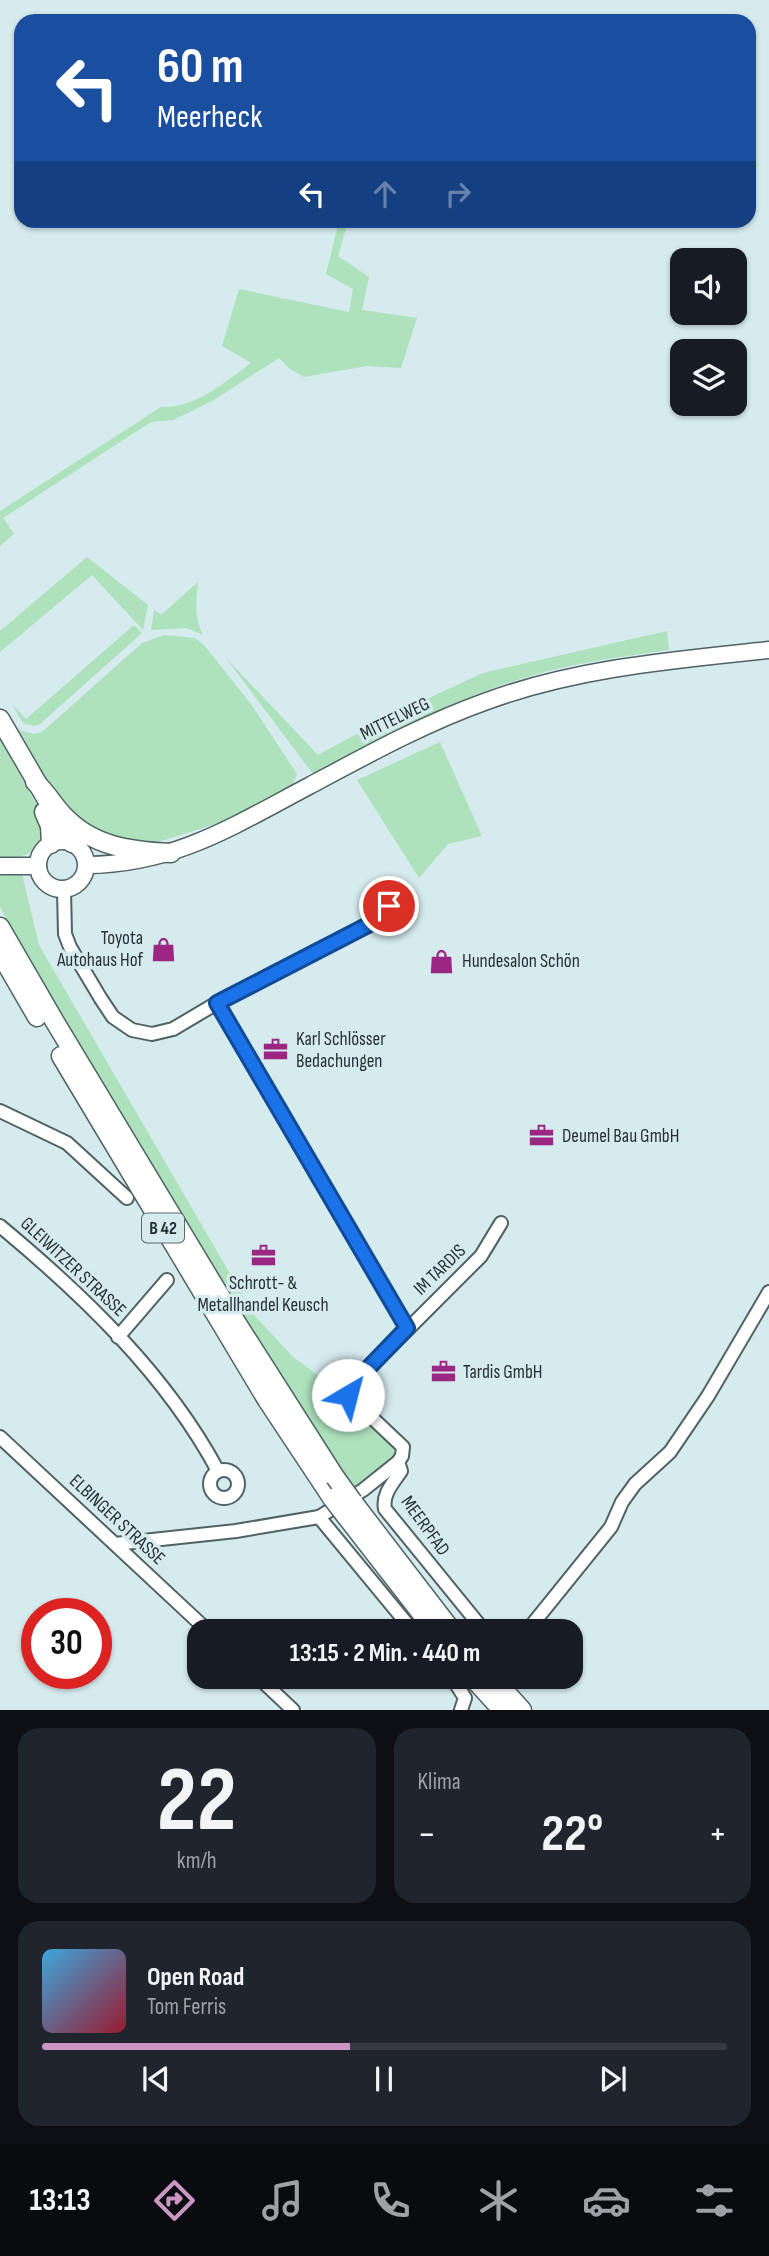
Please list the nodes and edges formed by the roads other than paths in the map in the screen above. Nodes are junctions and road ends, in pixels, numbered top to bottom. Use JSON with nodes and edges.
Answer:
{"nodes":[{"id":1,"x":769,"y":650,"type":"edge"},
{"id":2,"x":0,"y":719,"type":"edge"},
{"id":3,"x":0,"y":732,"type":"edge"},
{"id":4,"x":35,"y":782,"type":"junction"},
{"id":5,"x":72,"y":843,"type":"junction"},
{"id":6,"x":51,"y":844,"type":"junction"},
{"id":7,"x":171,"y":853,"type":"junction"},
{"id":8,"x":87,"y":865,"type":"junction"},
{"id":9,"x":0,"y":866,"type":"edge"},
{"id":10,"x":38,"y":866,"type":"junction"},
{"id":11,"x":64,"y":890,"type":"junction"},
{"id":12,"x":394,"y":890,"type":"dead end"},
{"id":13,"x":0,"y":928,"type":"edge"},
{"id":14,"x":0,"y":953,"type":"edge"},
{"id":15,"x":217,"y":1003,"type":"junction"},
{"id":16,"x":0,"y":1111,"type":"edge"},
{"id":17,"x":127,"y":1198,"type":"dead end"},
{"id":18,"x":501,"y":1223,"type":"dead end"},
{"id":19,"x":0,"y":1226,"type":"edge"},
{"id":20,"x":167,"y":1280,"type":"dead end"},
{"id":21,"x":769,"y":1292,"type":"edge"},
{"id":22,"x":407,"y":1328,"type":"junction"},
{"id":23,"x":118,"y":1337,"type":"junction"},
{"id":24,"x":0,"y":1437,"type":"edge"},
{"id":25,"x":398,"y":1462,"type":"junction"},
{"id":26,"x":218,"y":1471,"type":"dead end"},
{"id":27,"x":349,"y":1508,"type":"junction"},
{"id":28,"x":320,"y":1517,"type":"junction"},
{"id":29,"x":115,"y":1544,"type":"junction"},
{"id":30,"x":195,"y":1619,"type":"edge"},
{"id":31,"x":403,"y":1619,"type":"edge"},
{"id":32,"x":427,"y":1619,"type":"edge"},
{"id":33,"x":442,"y":1619,"type":"edge"},
{"id":34,"x":474,"y":1619,"type":"edge"},
{"id":35,"x":537,"y":1619,"type":"edge"},
{"id":36,"x":271,"y":1689,"type":"edge"},
{"id":37,"x":459,"y":1689,"type":"edge"},
{"id":38,"x":483,"y":1689,"type":"edge"},
{"id":39,"x":503,"y":1689,"type":"edge"},
{"id":40,"x":293,"y":1710,"type":"edge"},
{"id":41,"x":461,"y":1710,"type":"edge"},
{"id":42,"x":502,"y":1710,"type":"edge"},
{"id":43,"x":522,"y":1710,"type":"edge"}],
"edges":[{"from":1,"to":7,"type":"main road","name":"MITTELWEG"},
{"from":2,"to":4,"type":"highway"},
{"from":3,"to":6,"type":"highway"},
{"from":4,"to":5,"type":"highway"},
{"from":4,"to":7,"type":"highway"},
{"from":5,"to":6,"type":"main road"},
{"from":5,"to":8,"type":"main road"},
{"from":6,"to":10,"type":"main road"},
{"from":7,"to":8,"type":"main road","name":"MITTELWEG"},
{"from":8,"to":11,"type":"main road"},
{"from":9,"to":10,"type":"main road"},
{"from":10,"to":11,"type":"main road"},
{"from":11,"to":15,"type":"street"},
{"from":12,"to":15,"type":"street"},
{"from":13,"to":27,"type":"highway","number":"B 42","bridge":true},
{"from":14,"to":27,"type":"highway","number":"B 42","bridge":true},
{"from":15,"to":22,"type":"street"},
{"from":16,"to":17,"type":"street"},
{"from":18,"to":22,"type":"street","name":"IM TARDIS"},
{"from":19,"to":23,"type":"street","name":"GLEIWITZER STRASSE"},
{"from":20,"to":23,"type":"street","name":"GLEIWITZER STRASSE"},
{"from":21,"to":35,"type":"street"},
{"from":22,"to":25,"type":"street","name":"IM TARDIS"},
{"from":23,"to":26,"type":"street","name":"GLEIWITZER STRASSE"},
{"from":24,"to":29,"type":"street","name":"ELBINGER STRASSE"},
{"from":25,"to":28,"type":"street"},
{"from":25,"to":34,"type":"street","name":"MEERPFAD"},
{"from":27,"to":32,"type":"highway","number":"B 42"},
{"from":27,"to":33,"type":"highway","number":"B 42"},
{"from":28,"to":29,"type":"street"},
{"from":28,"to":31,"type":"street"},
{"from":29,"to":30,"type":"street","name":"ELBINGER STRASSE"},
{"from":36,"to":40,"type":"street"},
{"from":37,"to":41,"type":"street"},
{"from":38,"to":42,"type":"highway"},
{"from":39,"to":43,"type":"highway"}]}
